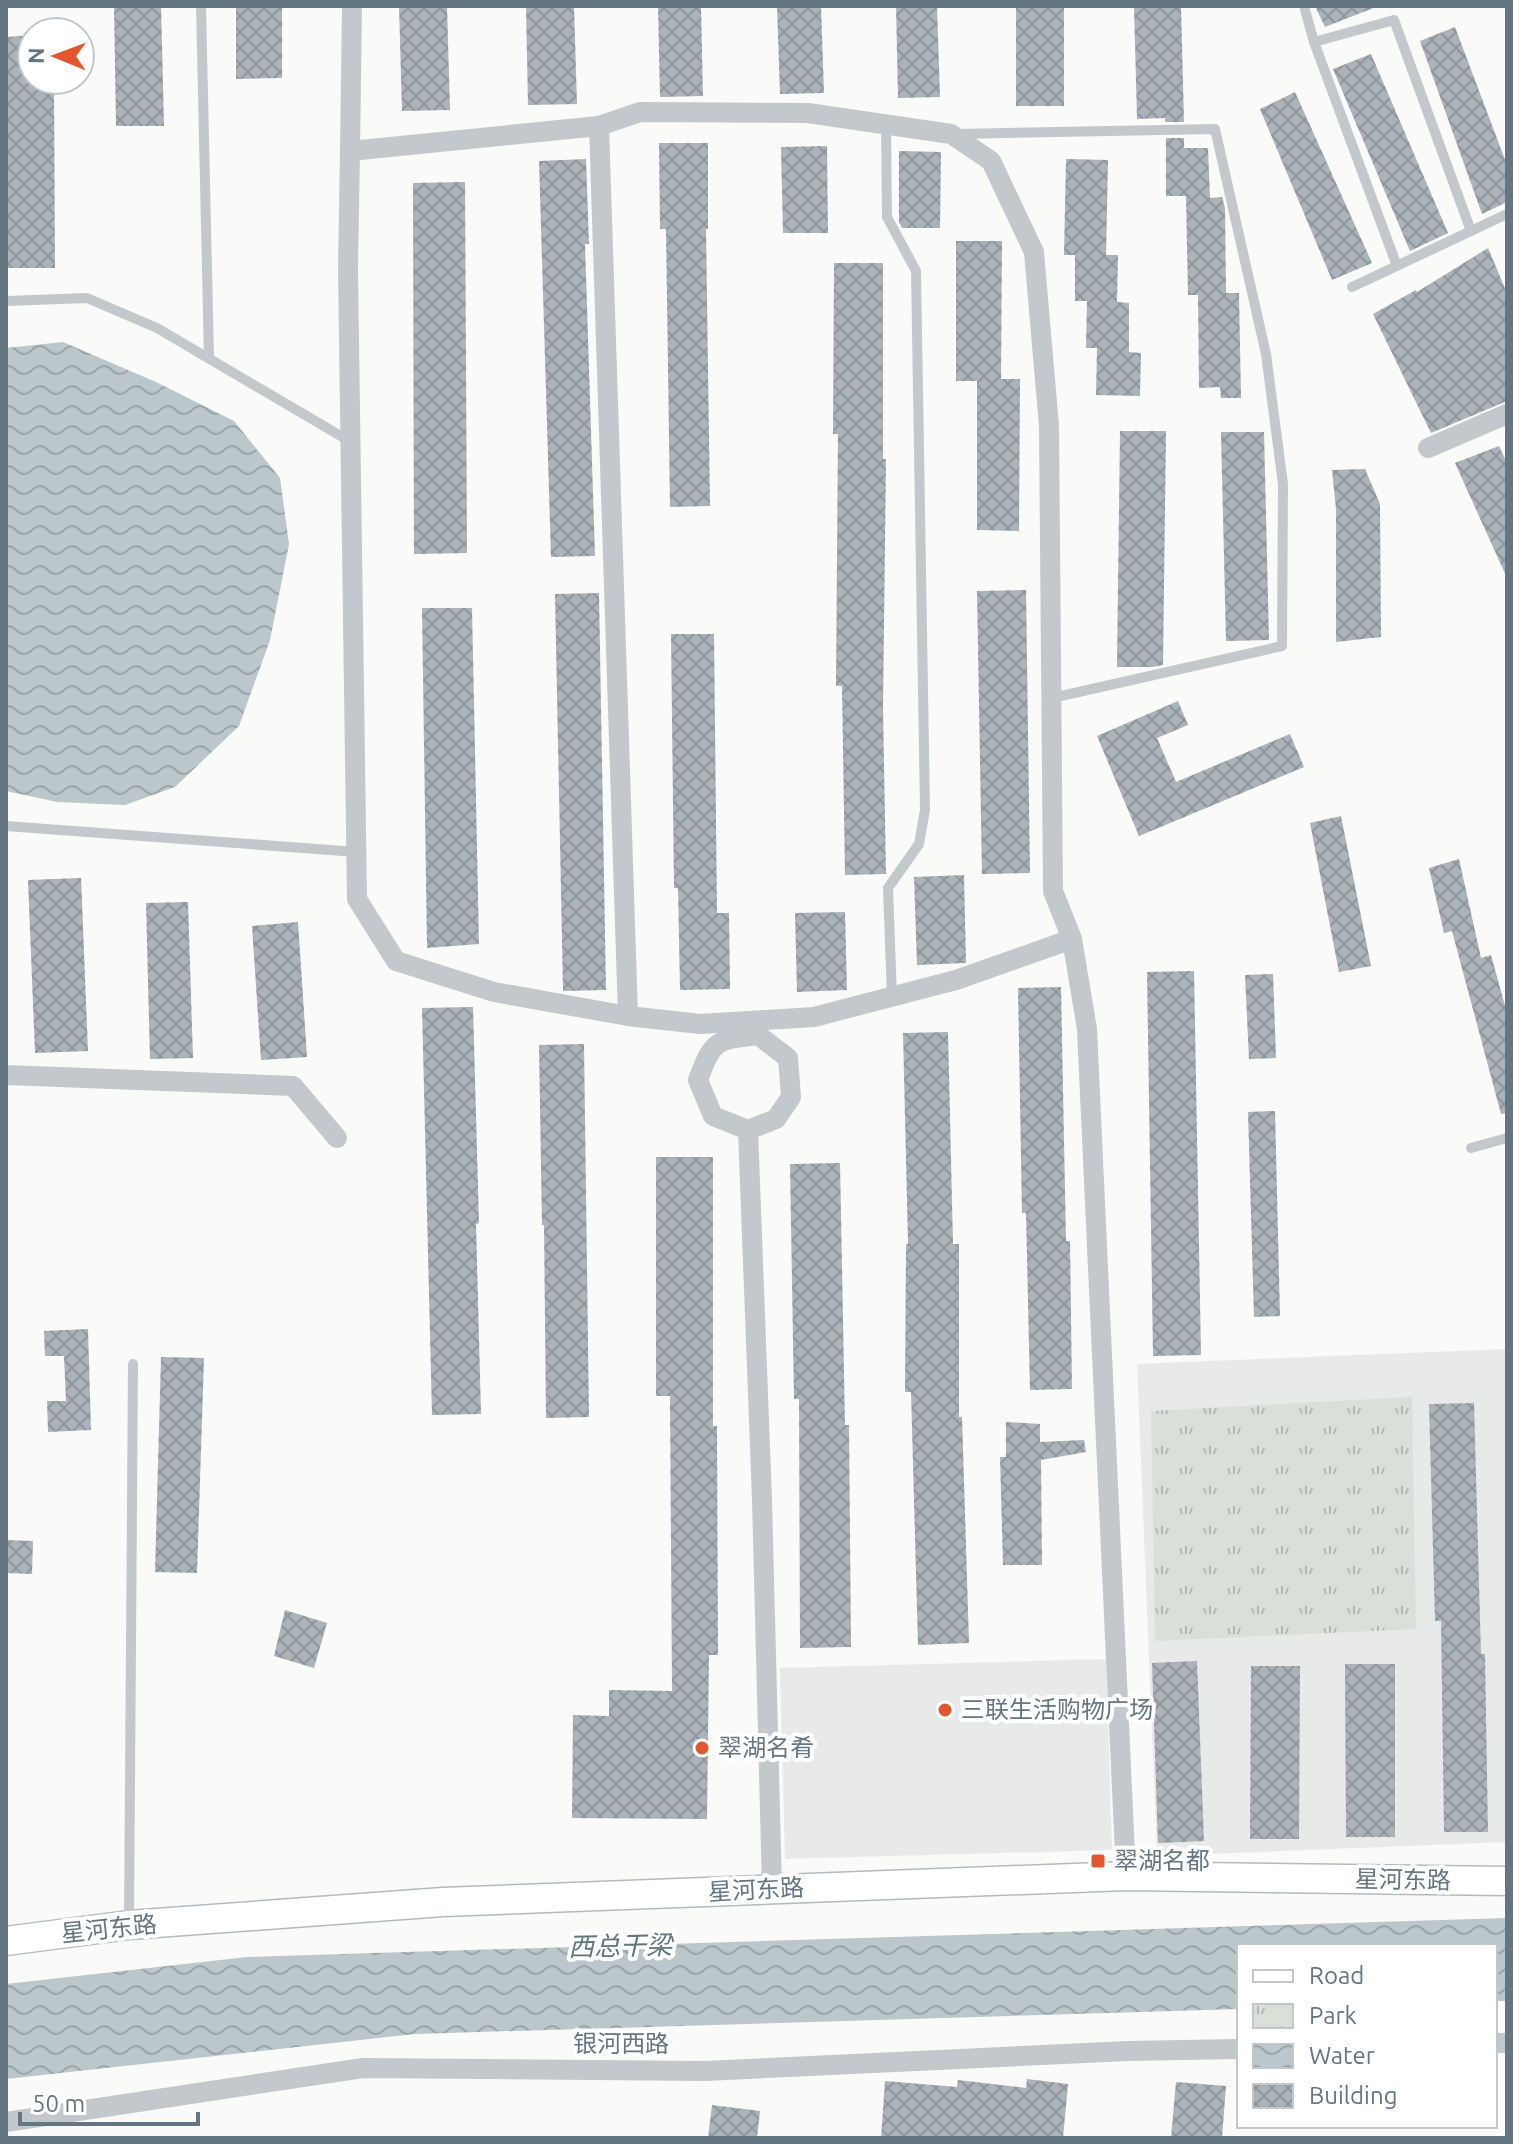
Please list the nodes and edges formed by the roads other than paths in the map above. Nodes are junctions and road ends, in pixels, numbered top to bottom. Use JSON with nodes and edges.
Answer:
{"nodes":[{"id":1,"x":201,"y":6,"type":"edge"},
{"id":2,"x":352,"y":6,"type":"edge"},
{"id":3,"x":1304,"y":6,"type":"edge"},
{"id":4,"x":1314,"y":42,"type":"junction"},
{"id":5,"x":886,"y":124,"type":"junction"},
{"id":6,"x":599,"y":126,"type":"junction"},
{"id":7,"x":951,"y":134,"type":"junction"},
{"id":8,"x":350,"y":151,"type":"junction"},
{"id":9,"x":1507,"y":214,"type":"edge"},
{"id":10,"x":1471,"y":231,"type":"junction"},
{"id":11,"x":1397,"y":266,"type":"junction"},
{"id":12,"x":1352,"y":287,"type":"dead end"},
{"id":13,"x":6,"y":301,"type":"edge"},
{"id":14,"x":209,"y":358,"type":"junction"},
{"id":15,"x":1507,"y":414,"type":"edge"},
{"id":16,"x":351,"y":442,"type":"junction"},
{"id":17,"x":1428,"y":448,"type":"dead end"},
{"id":18,"x":1052,"y":698,"type":"junction"},
{"id":19,"x":6,"y":826,"type":"edge"},
{"id":20,"x":357,"y":852,"type":"junction"},
{"id":21,"x":1072,"y":939,"type":"junction"},
{"id":22,"x":892,"y":997,"type":"junction"},
{"id":23,"x":628,"y":1016,"type":"junction"},
{"id":24,"x":6,"y":1075,"type":"edge"},
{"id":25,"x":748,"y":1130,"type":"junction"},
{"id":26,"x":337,"y":1138,"type":"dead end"},
{"id":27,"x":1507,"y":1138,"type":"edge"},
{"id":28,"x":1471,"y":1148,"type":"dead end"},
{"id":29,"x":133,"y":1364,"type":"dead end"},
{"id":30,"x":1126,"y":1876,"type":"junction"},
{"id":31,"x":1507,"y":1881,"type":"edge"},
{"id":32,"x":772,"y":1889,"type":"junction"},
{"id":33,"x":129,"y":1925,"type":"junction"},
{"id":34,"x":6,"y":1941,"type":"edge"},
{"id":35,"x":1237,"y":2049,"type":"edge"},
{"id":36,"x":6,"y":2122,"type":"edge"}],
"edges":[{"from":1,"to":14,"type":"lane"},
{"from":2,"to":8,"type":"street"},
{"from":3,"to":4,"type":"lane"},
{"from":4,"to":10,"type":"lane"},
{"from":4,"to":11,"type":"lane"},
{"from":5,"to":6,"type":"street"},
{"from":5,"to":7,"type":"street"},
{"from":5,"to":22,"type":"lane"},
{"from":6,"to":8,"type":"street"},
{"from":6,"to":23,"type":"street"},
{"from":7,"to":18,"type":"street"},
{"from":7,"to":18,"type":"lane"},
{"from":8,"to":16,"type":"street"},
{"from":9,"to":10,"type":"lane"},
{"from":10,"to":11,"type":"lane"},
{"from":11,"to":12,"type":"lane"},
{"from":13,"to":14,"type":"lane"},
{"from":14,"to":16,"type":"lane"},
{"from":15,"to":17,"type":"street"},
{"from":16,"to":20,"type":"street"},
{"from":18,"to":21,"type":"street"},
{"from":19,"to":20,"type":"lane"},
{"from":20,"to":23,"type":"street"},
{"from":21,"to":22,"type":"street"},
{"from":21,"to":30,"type":"street"},
{"from":22,"to":23,"type":"street"},
{"from":24,"to":26,"type":"street"},
{"from":25,"to":25,"type":"street"},
{"from":25,"to":32,"type":"street"},
{"from":27,"to":28,"type":"lane"},
{"from":29,"to":33,"type":"lane"},
{"from":30,"to":31,"type":"main road","name":"星河东路"},
{"from":30,"to":32,"type":"main road","name":"星河东路"},
{"from":32,"to":33,"type":"main road","name":"星河东路"},
{"from":33,"to":34,"type":"main road","name":"星河东路"},
{"from":35,"to":36,"type":"street","name":"银河西路"}]}
